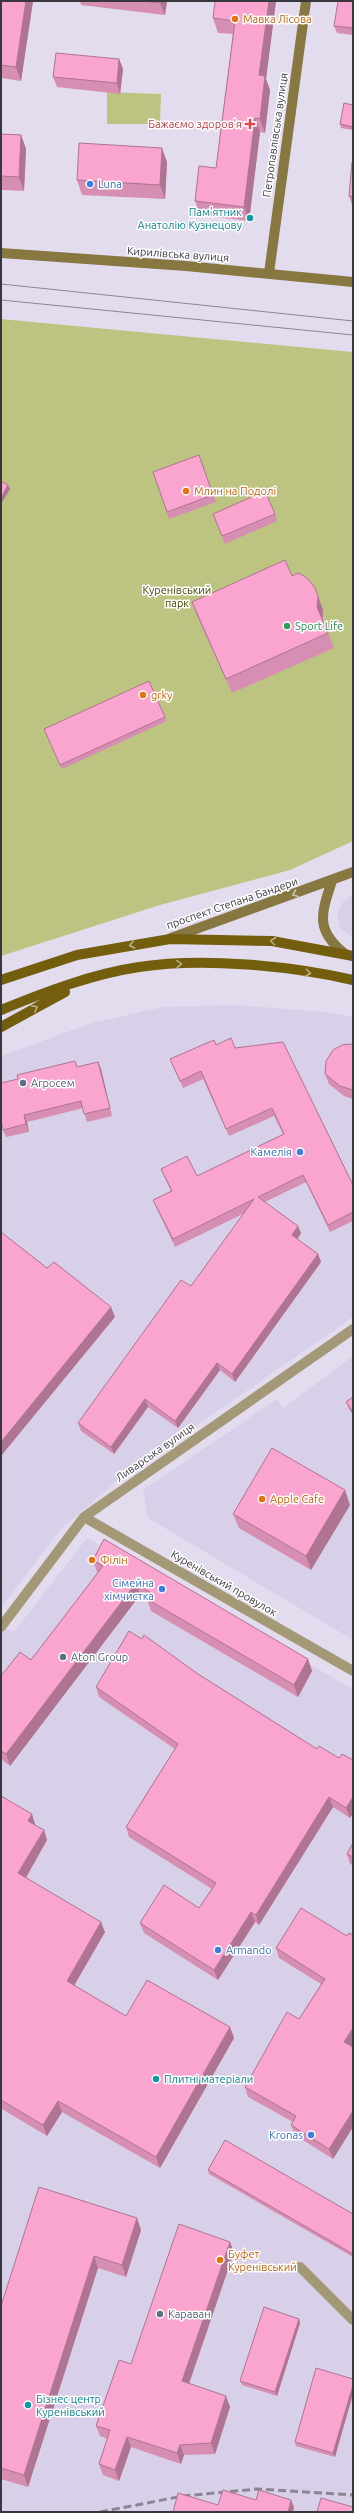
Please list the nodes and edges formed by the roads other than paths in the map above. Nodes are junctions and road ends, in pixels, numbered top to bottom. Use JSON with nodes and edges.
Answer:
{"nodes":[{"id":1,"x":306,"y":1,"type":"edge"},
{"id":2,"x":1,"y":254,"type":"edge"},
{"id":3,"x":269,"y":273,"type":"junction"},
{"id":4,"x":353,"y":282,"type":"edge"},
{"id":5,"x":353,"y":872,"type":"edge"},
{"id":6,"x":332,"y":881,"type":"junction"},
{"id":7,"x":170,"y":939,"type":"junction"},
{"id":8,"x":349,"y":955,"type":"edge"},
{"id":9,"x":92,"y":977,"type":"junction"},
{"id":10,"x":1,"y":980,"type":"edge"},
{"id":11,"x":353,"y":980,"type":"edge"},
{"id":12,"x":1,"y":1010,"type":"edge"},
{"id":13,"x":1,"y":1027,"type":"edge"},
{"id":14,"x":353,"y":1329,"type":"edge"},
{"id":15,"x":84,"y":1517,"type":"junction"},
{"id":16,"x":1,"y":1627,"type":"edge"},
{"id":17,"x":353,"y":1671,"type":"edge"},
{"id":18,"x":300,"y":2268,"type":"dead end"},
{"id":19,"x":353,"y":2320,"type":"edge"}],
"edges":[{"from":1,"to":3,"type":"main road","name":"Петропавлівська вулиця"},
{"from":2,"to":3,"type":"main road","name":"Кирилівська вулиця"},
{"from":3,"to":4,"type":"main road","name":"Кирилівська вулиця"},
{"from":5,"to":6,"type":"main road","name":"проспект Степана Бандери"},
{"from":6,"to":7,"type":"main road","name":"проспект Степана Бандери","one_way":true},
{"from":6,"to":8,"type":"main road"},
{"from":8,"to":7,"type":"main road","one_way":true},
{"from":7,"to":10,"type":"main road","name":"проспект Степана Бандери","one_way":true},
{"from":9,"to":11,"type":"main road","one_way":true},
{"from":9,"to":12,"type":"main road"},
{"from":13,"to":9,"type":"main road","one_way":true},
{"from":14,"to":15,"type":"street","name":"Ливарська вулиця"},
{"from":15,"to":16,"type":"street","name":"Ливарська вулиця"},
{"from":15,"to":17,"type":"street","name":"Куренівський провулок"},
{"from":18,"to":19,"type":"street"}]}
